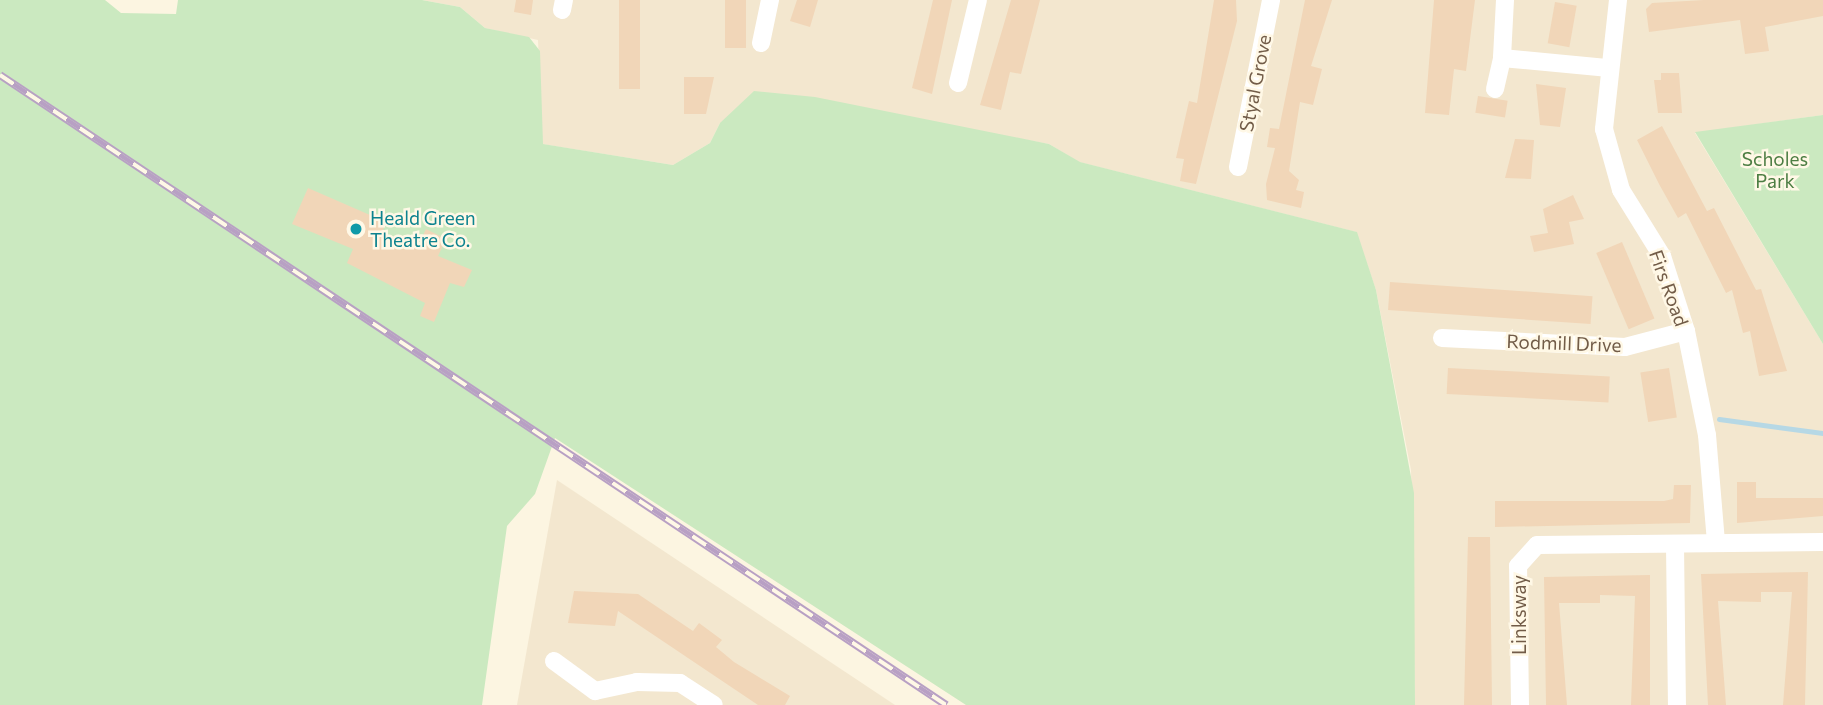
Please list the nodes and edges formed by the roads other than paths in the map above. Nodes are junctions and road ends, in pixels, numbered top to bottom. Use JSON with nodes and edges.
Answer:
{"nodes":[{"id":1,"x":770,"y":0,"type":"edge"},
{"id":2,"x":978,"y":0,"type":"edge"},
{"id":3,"x":1271,"y":0,"type":"edge"},
{"id":4,"x":1506,"y":0,"type":"edge"},
{"id":5,"x":1618,"y":0,"type":"edge"},
{"id":6,"x":761,"y":43,"type":"dead end"},
{"id":7,"x":1502,"y":58,"type":"junction"},
{"id":8,"x":1608,"y":68,"type":"junction"},
{"id":9,"x":958,"y":83,"type":"dead end"},
{"id":10,"x":1495,"y":89,"type":"dead end"},
{"id":11,"x":1238,"y":167,"type":"dead end"},
{"id":12,"x":1686,"y":331,"type":"junction"},
{"id":13,"x":1442,"y":338,"type":"dead end"},
{"id":14,"x":1823,"y":542,"type":"edge"},
{"id":15,"x":1716,"y":543,"type":"junction"},
{"id":16,"x":1675,"y":545,"type":"junction"},
{"id":17,"x":554,"y":661,"type":"dead end"},
{"id":18,"x":714,"y":705,"type":"edge"},
{"id":19,"x":1520,"y":705,"type":"edge"},
{"id":20,"x":1677,"y":705,"type":"edge"}],
"edges":[{"from":1,"to":6,"type":"street"},
{"from":2,"to":9,"type":"street"},
{"from":3,"to":11,"type":"street","name":"Styal Grove"},
{"from":4,"to":7,"type":"street"},
{"from":5,"to":8,"type":"street","name":"Firs Road"},
{"from":7,"to":8,"type":"street"},
{"from":7,"to":10,"type":"street"},
{"from":8,"to":12,"type":"street","name":"Firs Road"},
{"from":12,"to":13,"type":"street","name":"Rodmill Drive"},
{"from":12,"to":15,"type":"street","name":"Firs Road"},
{"from":14,"to":15,"type":"street","name":"Linksway"},
{"from":15,"to":16,"type":"street","name":"Linksway"},
{"from":16,"to":19,"type":"street","name":"Linksway"},
{"from":16,"to":20,"type":"street"},
{"from":17,"to":18,"type":"street"}]}
